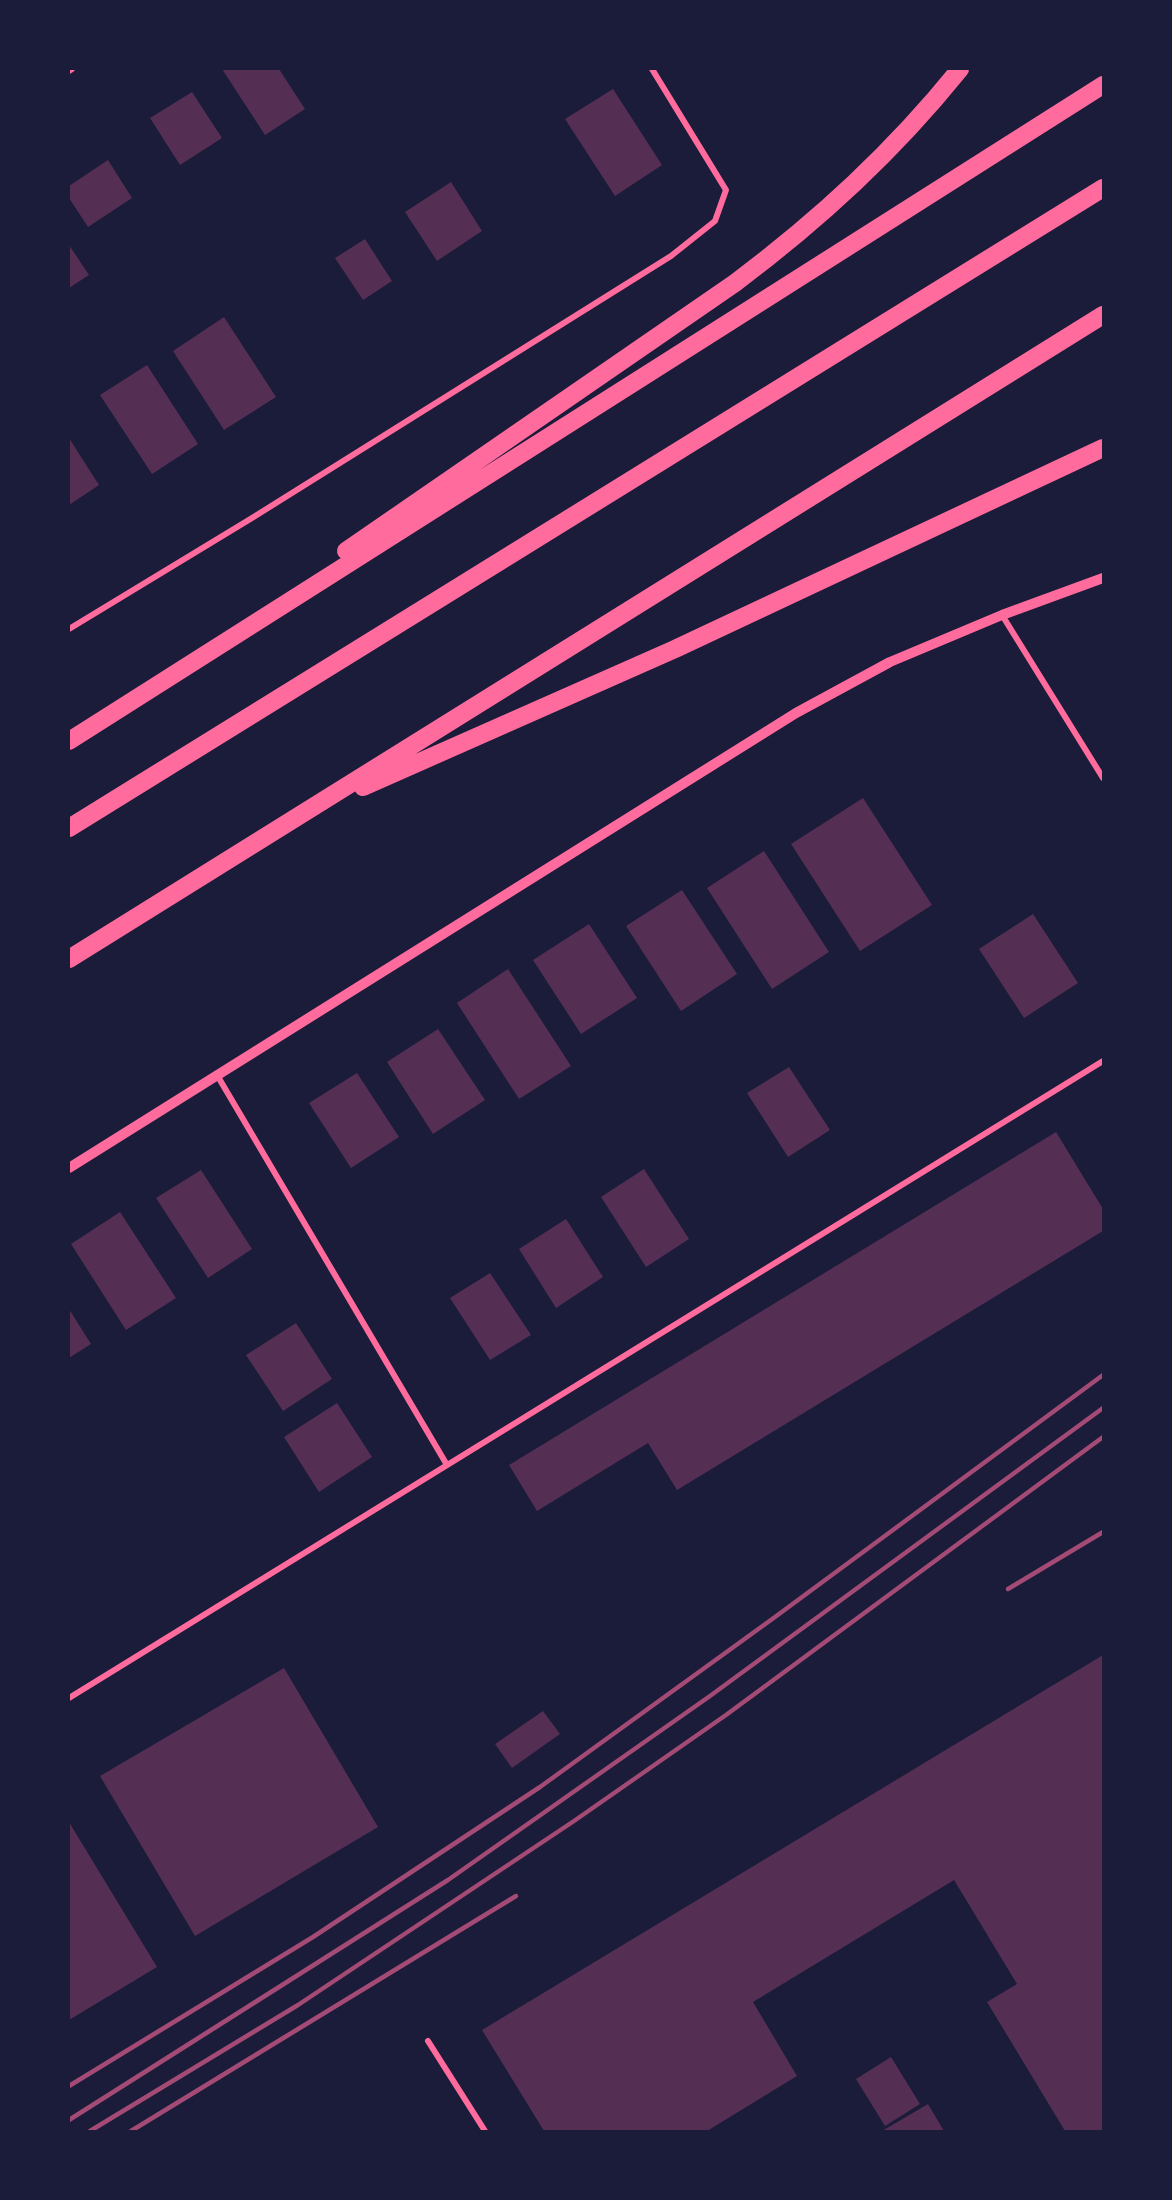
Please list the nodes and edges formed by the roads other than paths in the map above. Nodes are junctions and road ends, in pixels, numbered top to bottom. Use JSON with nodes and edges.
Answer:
{"nodes":[{"id":1,"x":652,"y":69,"type":"edge"},
{"id":2,"x":960,"y":69,"type":"edge"},
{"id":3,"x":1103,"y":85,"type":"edge"},
{"id":4,"x":1103,"y":188,"type":"edge"},
{"id":5,"x":1103,"y":315,"type":"edge"},
{"id":6,"x":1103,"y":448,"type":"edge"},
{"id":7,"x":1103,"y":578,"type":"edge"},
{"id":8,"x":1002,"y":615,"type":"junction"},
{"id":9,"x":69,"y":629,"type":"edge"},
{"id":10,"x":74,"y":738,"type":"edge"},
{"id":11,"x":1103,"y":778,"type":"edge"},
{"id":12,"x":303,"y":814,"type":"junction"},
{"id":13,"x":69,"y":828,"type":"edge"},
{"id":14,"x":69,"y":959,"type":"edge"},
{"id":15,"x":1103,"y":1061,"type":"edge"},
{"id":16,"x":217,"y":1076,"type":"junction"},
{"id":17,"x":69,"y":1168,"type":"edge"},
{"id":18,"x":447,"y":1465,"type":"junction"},
{"id":19,"x":69,"y":1698,"type":"edge"},
{"id":20,"x":428,"y":2041,"type":"dead end"},
{"id":21,"x":485,"y":2131,"type":"edge"}],
"edges":[{"from":1,"to":9,"type":"street"},
{"from":2,"to":10,"type":"highway"},
{"from":3,"to":10,"type":"highway"},
{"from":4,"to":13,"type":"highway"},
{"from":5,"to":12,"type":"highway"},
{"from":6,"to":12,"type":"highway"},
{"from":7,"to":8,"type":"street"},
{"from":8,"to":11,"type":"street"},
{"from":8,"to":16,"type":"street"},
{"from":12,"to":14,"type":"highway"},
{"from":15,"to":18,"type":"street"},
{"from":16,"to":17,"type":"street"},
{"from":16,"to":18,"type":"street"},
{"from":18,"to":19,"type":"street"},
{"from":20,"to":21,"type":"street"}]}
